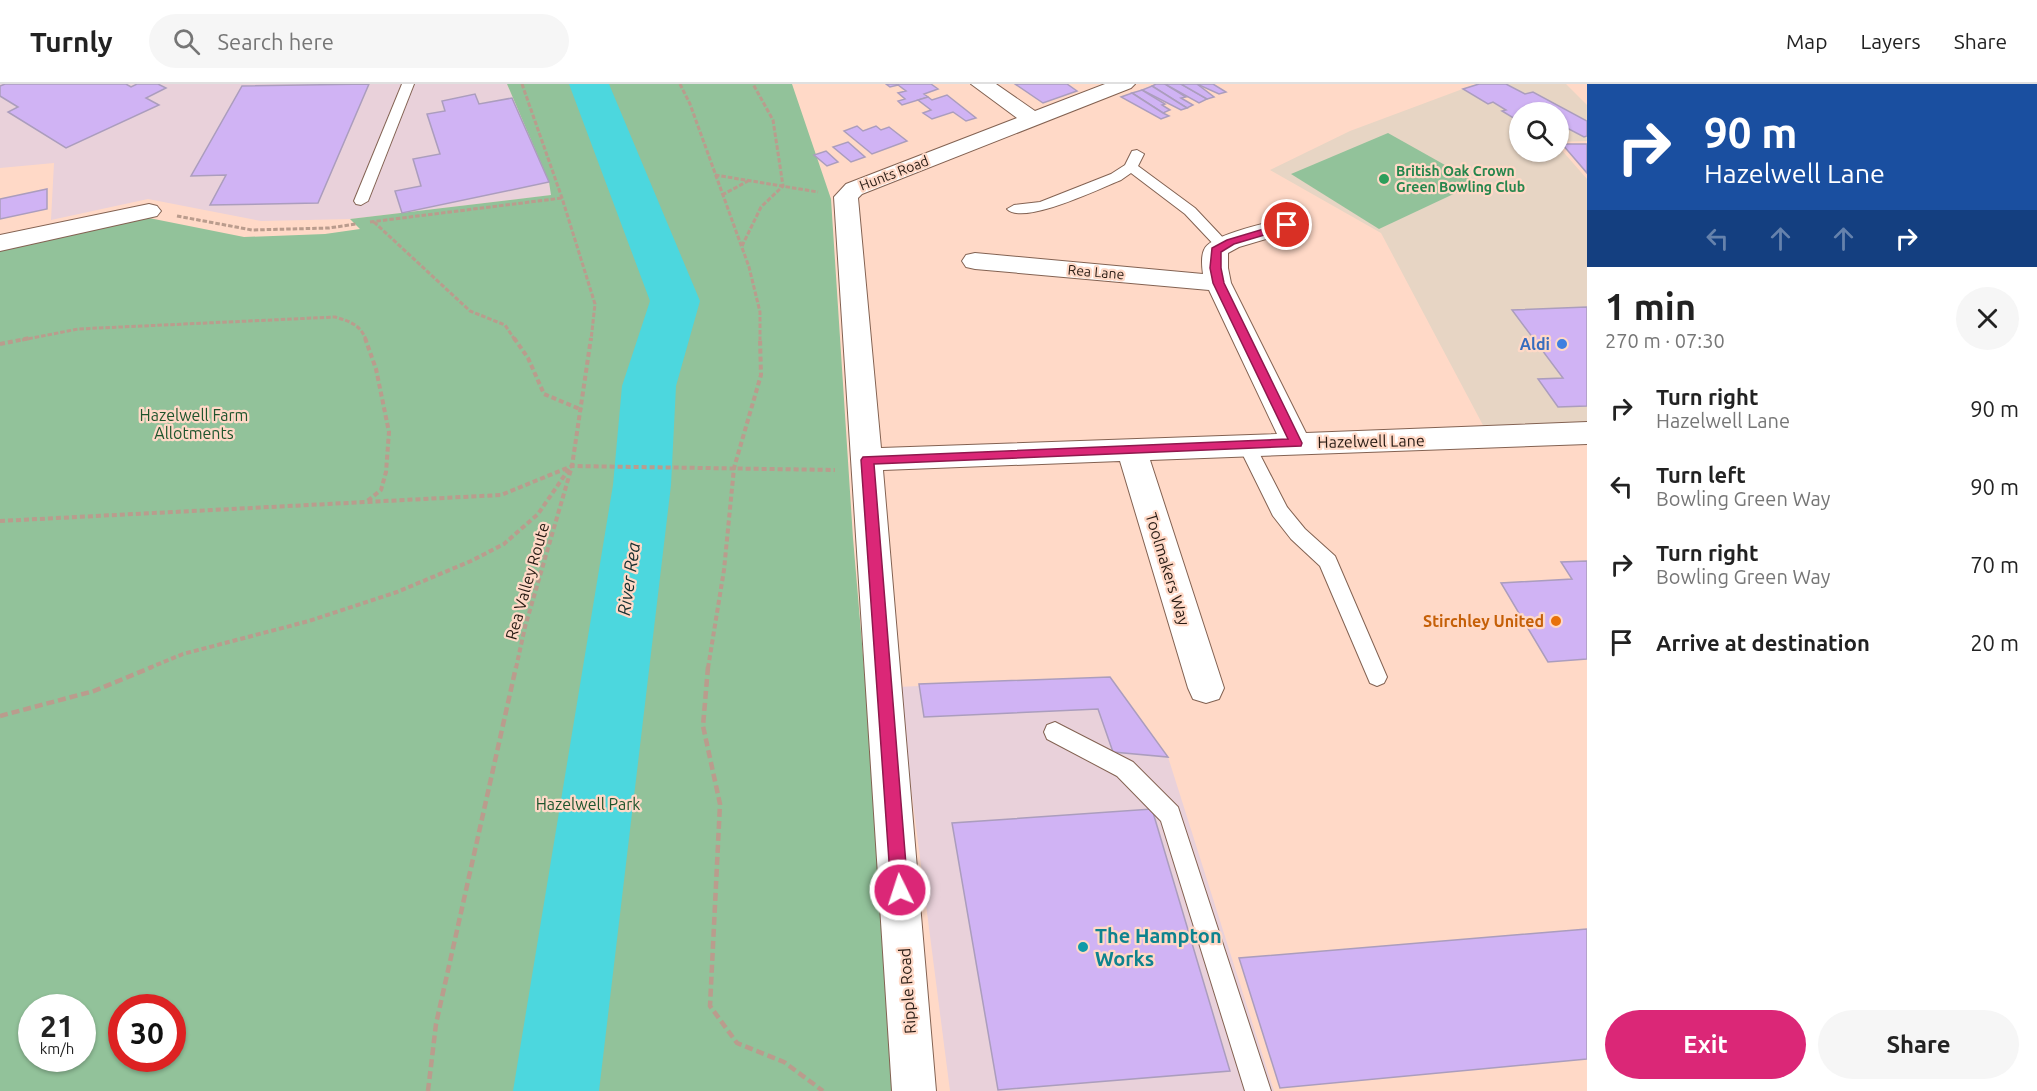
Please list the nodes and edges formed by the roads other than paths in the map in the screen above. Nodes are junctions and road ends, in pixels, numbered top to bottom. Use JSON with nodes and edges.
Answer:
{"nodes":[{"id":1,"x":408,"y":84,"type":"edge"},
{"id":2,"x":982,"y":84,"type":"edge"},
{"id":3,"x":1124,"y":84,"type":"edge"},
{"id":4,"x":1032,"y":119,"type":"junction"},
{"id":5,"x":361,"y":201,"type":"dead end"},
{"id":6,"x":1014,"y":209,"type":"dead end"},
{"id":7,"x":149,"y":211,"type":"dead end"},
{"id":8,"x":1287,"y":225,"type":"dead end"},
{"id":9,"x":0,"y":243,"type":"edge"},
{"id":10,"x":1223,"y":246,"type":"junction"},
{"id":11,"x":975,"y":261,"type":"dead end"},
{"id":12,"x":1218,"y":283,"type":"junction"},
{"id":13,"x":1586,"y":434,"type":"edge"},
{"id":14,"x":1296,"y":443,"type":"junction"},
{"id":15,"x":1247,"y":445,"type":"junction"},
{"id":16,"x":1131,"y":449,"type":"junction"},
{"id":17,"x":867,"y":460,"type":"junction"},
{"id":18,"x":1377,"y":677,"type":"dead end"},
{"id":19,"x":1206,"y":688,"type":"dead end"},
{"id":20,"x":1055,"y":732,"type":"dead end"},
{"id":21,"x":914,"y":1091,"type":"edge"},
{"id":22,"x":1257,"y":1091,"type":"edge"}],
"edges":[{"from":1,"to":5,"type":"lane"},
{"from":2,"to":4,"type":"street"},
{"from":3,"to":4,"type":"street","name":"Hunts Road"},
{"from":4,"to":17,"type":"street","name":"Hunts Road"},
{"from":6,"to":10,"type":"lane"},
{"from":7,"to":9,"type":"street"},
{"from":8,"to":10,"type":"street"},
{"from":10,"to":12,"type":"street"},
{"from":11,"to":12,"type":"street","name":"Rea Lane"},
{"from":12,"to":14,"type":"street"},
{"from":13,"to":14,"type":"street","name":"Hazelwell Lane"},
{"from":14,"to":15,"type":"street","name":"Hazelwell Lane"},
{"from":15,"to":16,"type":"street","name":"Hazelwell Lane"},
{"from":15,"to":18,"type":"lane"},
{"from":16,"to":17,"type":"street","name":"Hazelwell Lane"},
{"from":16,"to":19,"type":"street","name":"Toolmakers Way"},
{"from":17,"to":21,"type":"street","name":"Ripple Road"},
{"from":20,"to":22,"type":"lane"}]}
